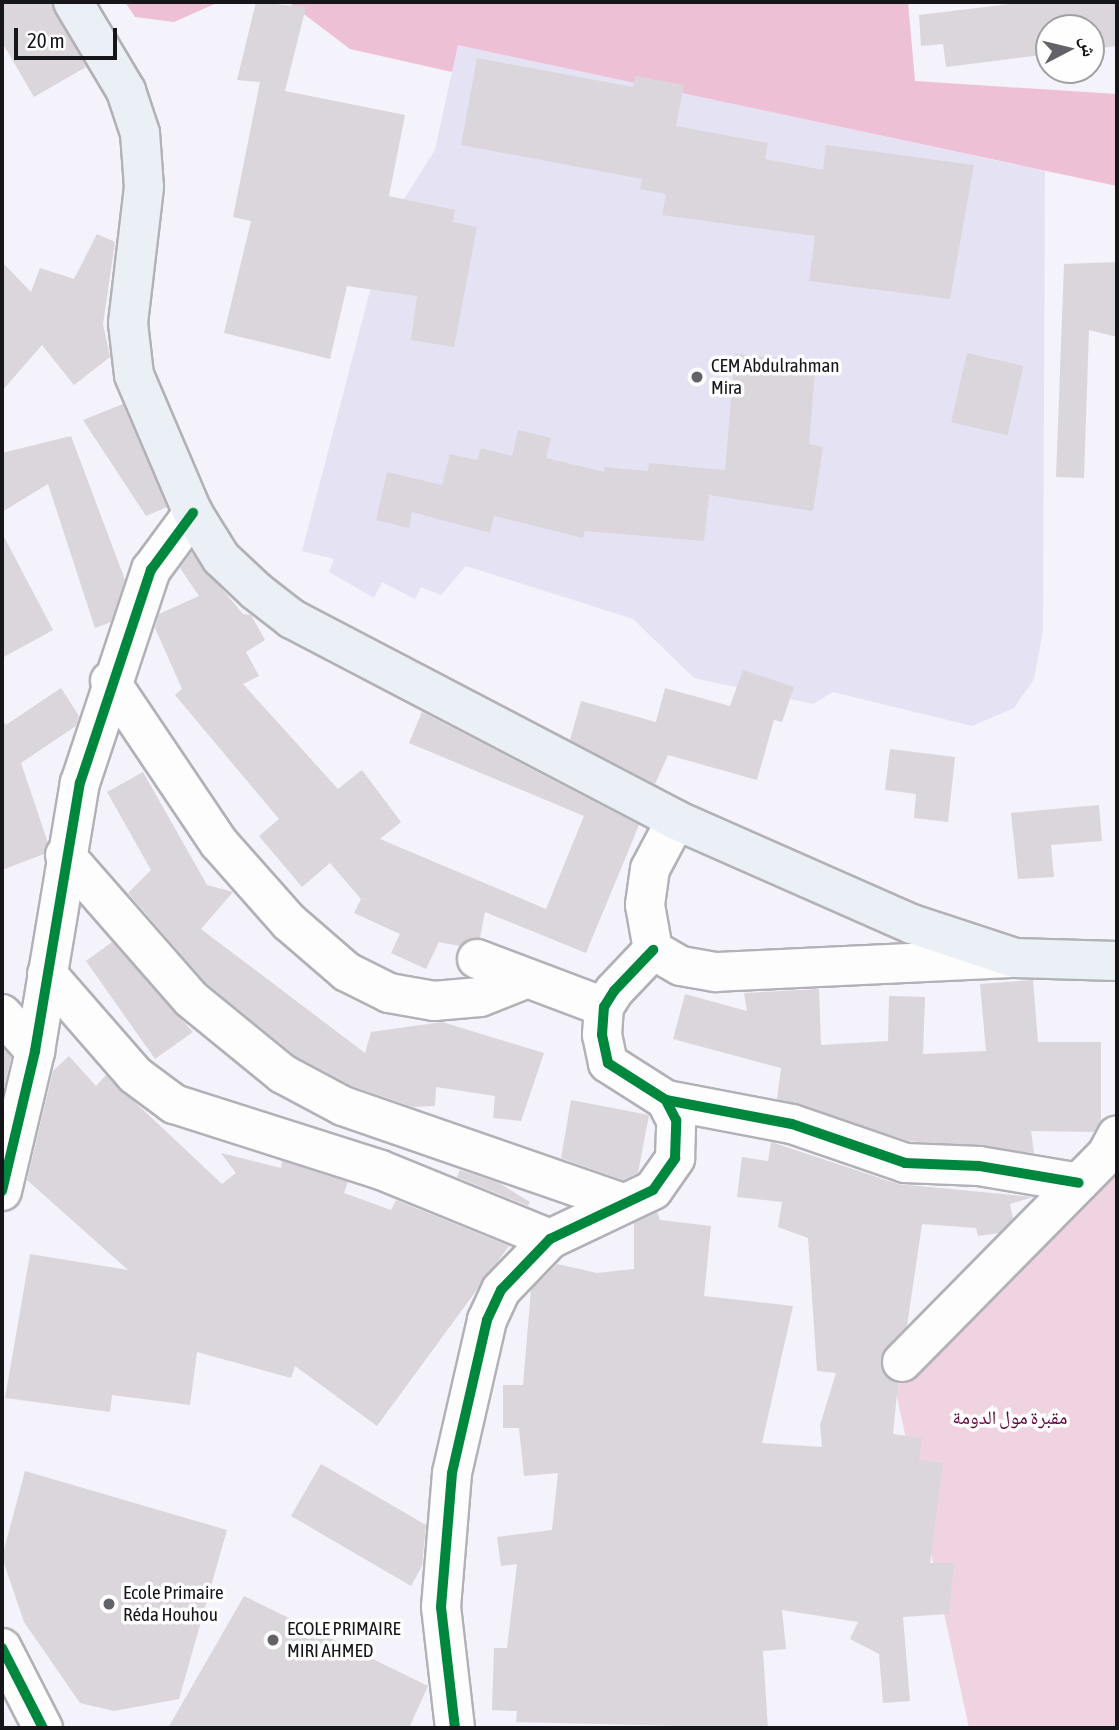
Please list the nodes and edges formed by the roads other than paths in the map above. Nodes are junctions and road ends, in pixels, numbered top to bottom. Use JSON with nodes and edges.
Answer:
{"nodes":[{"id":1,"x":73,"y":2,"type":"edge"},
{"id":2,"x":193,"y":513,"type":"junction"},
{"id":3,"x":110,"y":681,"type":"junction"},
{"id":4,"x":676,"y":820,"type":"junction"},
{"id":5,"x":65,"y":855,"type":"junction"},
{"id":6,"x":653,"y":950,"type":"junction"},
{"id":7,"x":1015,"y":958,"type":"junction"},
{"id":8,"x":477,"y":959,"type":"dead end"},
{"id":9,"x":1117,"y":961,"type":"edge"},
{"id":10,"x":47,"y":974,"type":"junction"},
{"id":11,"x":523,"y":981,"type":"junction"},
{"id":12,"x":604,"y":1007,"type":"junction"},
{"id":13,"x":2,"y":1014,"type":"edge"},
{"id":14,"x":35,"y":1051,"type":"junction"},
{"id":15,"x":666,"y":1100,"type":"junction"},
{"id":16,"x":1117,"y":1135,"type":"edge"},
{"id":17,"x":1079,"y":1183,"type":"junction"},
{"id":18,"x":2,"y":1191,"type":"edge"},
{"id":19,"x":620,"y":1202,"type":"junction"},
{"id":20,"x":550,"y":1239,"type":"junction"},
{"id":21,"x":902,"y":1362,"type":"dead end"},
{"id":22,"x":4,"y":1656,"type":"edge"},
{"id":23,"x":43,"y":1728,"type":"edge"},
{"id":24,"x":455,"y":1728,"type":"edge"}],
"edges":[{"from":1,"to":2,"type":"main road"},
{"from":2,"to":3,"type":"street"},
{"from":2,"to":4,"type":"main road"},
{"from":3,"to":5,"type":"street"},
{"from":3,"to":11,"type":"street"},
{"from":4,"to":6,"type":"street"},
{"from":4,"to":7,"type":"main road"},
{"from":5,"to":10,"type":"street"},
{"from":5,"to":19,"type":"street"},
{"from":6,"to":7,"type":"street"},
{"from":6,"to":12,"type":"street"},
{"from":7,"to":9,"type":"main road"},
{"from":8,"to":11,"type":"street"},
{"from":10,"to":14,"type":"street"},
{"from":10,"to":20,"type":"street"},
{"from":11,"to":12,"type":"street"},
{"from":12,"to":15,"type":"street"},
{"from":13,"to":14,"type":"street"},
{"from":14,"to":18,"type":"street"},
{"from":15,"to":17,"type":"street"},
{"from":15,"to":19,"type":"street"},
{"from":16,"to":17,"type":"street"},
{"from":17,"to":21,"type":"street"},
{"from":19,"to":20,"type":"street"},
{"from":20,"to":24,"type":"street"},
{"from":22,"to":23,"type":"street"}]}
